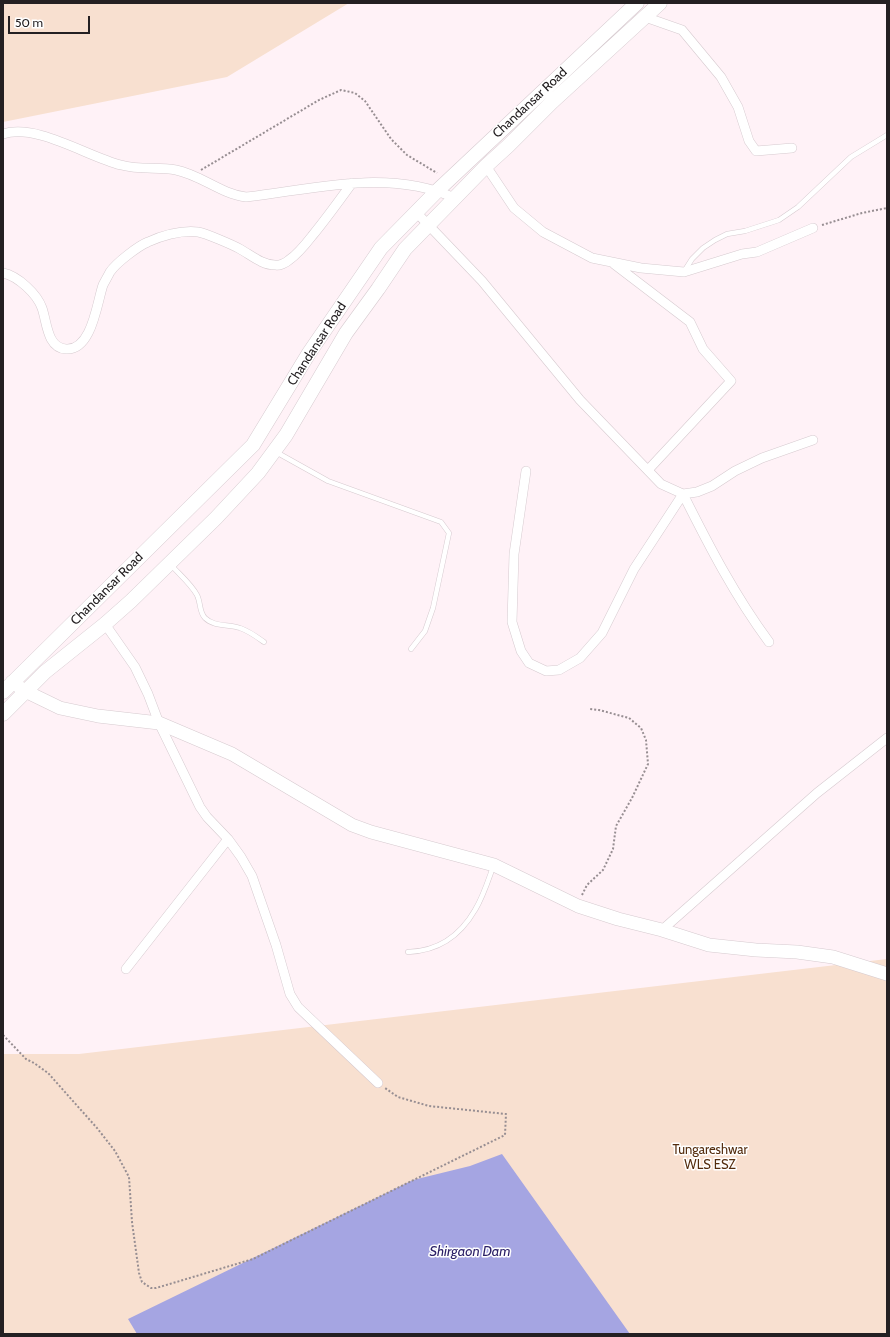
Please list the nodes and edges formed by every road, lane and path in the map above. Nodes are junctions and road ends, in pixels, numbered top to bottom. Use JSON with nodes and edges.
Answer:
{"nodes":[{"id":1,"x":637,"y":3,"type":"edge"},
{"id":2,"x":660,"y":3,"type":"edge"},
{"id":3,"x":645,"y":16,"type":"junction"},
{"id":4,"x":3,"y":134,"type":"edge"},
{"id":5,"x":887,"y":135,"type":"edge"},
{"id":6,"x":792,"y":148,"type":"dead end"},
{"id":7,"x":486,"y":166,"type":"junction"},
{"id":8,"x":192,"y":175,"type":"junction"},
{"id":9,"x":449,"y":179,"type":"junction"},
{"id":10,"x":352,"y":183,"type":"junction"},
{"id":11,"x":438,"y":190,"type":"junction"},
{"id":12,"x":455,"y":198,"type":"junction"},
{"id":13,"x":887,"y":208,"type":"edge"},
{"id":14,"x":416,"y":212,"type":"junction"},
{"id":15,"x":429,"y":224,"type":"junction"},
{"id":16,"x":813,"y":228,"type":"joint"},
{"id":17,"x":612,"y":262,"type":"junction"},
{"id":18,"x":684,"y":272,"type":"junction"},
{"id":19,"x":3,"y":273,"type":"edge"},
{"id":20,"x":813,"y":440,"type":"dead end"},
{"id":21,"x":274,"y":451,"type":"junction"},
{"id":22,"x":648,"y":470,"type":"junction"},
{"id":23,"x":526,"y":471,"type":"dead end"},
{"id":24,"x":683,"y":494,"type":"junction"},
{"id":25,"x":170,"y":564,"type":"junction"},
{"id":26,"x":105,"y":624,"type":"junction"},
{"id":27,"x":264,"y":642,"type":"dead end"},
{"id":28,"x":769,"y":642,"type":"dead end"},
{"id":29,"x":411,"y":649,"type":"dead end"},
{"id":30,"x":8,"y":687,"type":"edge"},
{"id":31,"x":25,"y":691,"type":"junction"},
{"id":32,"x":590,"y":709,"type":"dead end"},
{"id":33,"x":4,"y":710,"type":"edge"},
{"id":34,"x":159,"y":723,"type":"junction"},
{"id":35,"x":887,"y":738,"type":"edge"},
{"id":36,"x":228,"y":839,"type":"junction"},
{"id":37,"x":494,"y":865,"type":"junction"},
{"id":38,"x":578,"y":906,"type":"junction"},
{"id":39,"x":662,"y":930,"type":"junction"},
{"id":40,"x":408,"y":952,"type":"dead end"},
{"id":41,"x":126,"y":969,"type":"dead end"},
{"id":42,"x":887,"y":974,"type":"edge"},
{"id":43,"x":3,"y":1036,"type":"edge"},
{"id":44,"x":378,"y":1083,"type":"joint"}],
"edges":[{"from":1,"to":9,"type":"main road","name":"Chandansar Road"},
{"from":2,"to":3,"type":"main road"},
{"from":3,"to":6,"type":"street"},
{"from":3,"to":7,"type":"main road"},
{"from":4,"to":8,"type":"street"},
{"from":5,"to":18,"type":"lane"},
{"from":7,"to":12,"type":"main road"},
{"from":7,"to":17,"type":"street"},
{"from":8,"to":9,"type":"path"},
{"from":8,"to":10,"type":"street"},
{"from":9,"to":11,"type":"main road","name":"Chandansar Road"},
{"from":10,"to":11,"type":"street"},
{"from":10,"to":19,"type":"street"},
{"from":11,"to":12,"type":"street"},
{"from":11,"to":14,"type":"main road","name":"Chandansar Road"},
{"from":12,"to":15,"type":"main road"},
{"from":13,"to":16,"type":"path"},
{"from":14,"to":15,"type":"street"},
{"from":14,"to":30,"type":"main road","name":"Chandansar Road"},
{"from":15,"to":21,"type":"main road"},
{"from":15,"to":22,"type":"street"},
{"from":16,"to":18,"type":"street"},
{"from":17,"to":18,"type":"street"},
{"from":17,"to":22,"type":"street"},
{"from":20,"to":24,"type":"street"},
{"from":21,"to":25,"type":"main road"},
{"from":21,"to":29,"type":"lane"},
{"from":22,"to":24,"type":"street"},
{"from":23,"to":24,"type":"street"},
{"from":24,"to":28,"type":"street"},
{"from":25,"to":26,"type":"main road"},
{"from":25,"to":27,"type":"lane"},
{"from":26,"to":31,"type":"main road"},
{"from":26,"to":34,"type":"street"},
{"from":30,"to":31,"type":"street"},
{"from":31,"to":33,"type":"main road"},
{"from":31,"to":34,"type":"street"},
{"from":32,"to":38,"type":"path"},
{"from":34,"to":36,"type":"street"},
{"from":34,"to":37,"type":"street"},
{"from":35,"to":39,"type":"street"},
{"from":36,"to":41,"type":"street"},
{"from":36,"to":44,"type":"street"},
{"from":37,"to":38,"type":"street"},
{"from":37,"to":40,"type":"lane"},
{"from":38,"to":39,"type":"street"},
{"from":39,"to":42,"type":"street"},
{"from":43,"to":44,"type":"path"}]}
